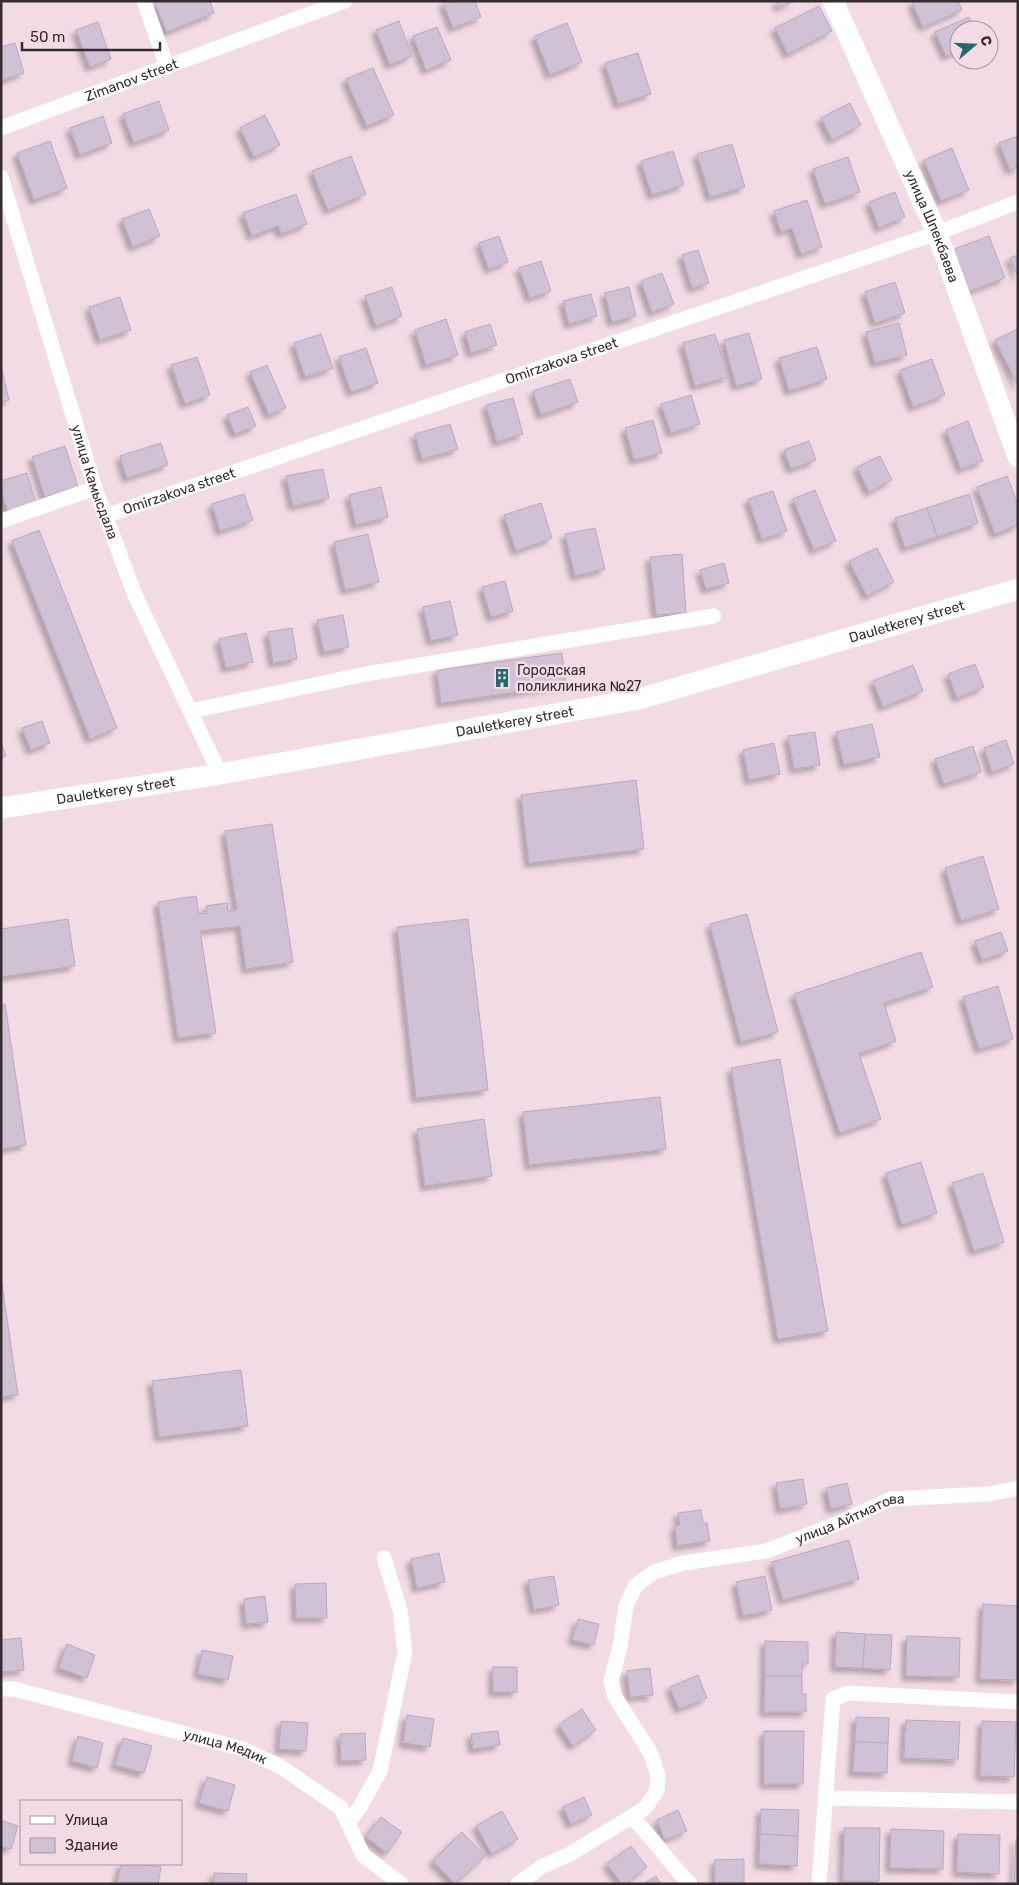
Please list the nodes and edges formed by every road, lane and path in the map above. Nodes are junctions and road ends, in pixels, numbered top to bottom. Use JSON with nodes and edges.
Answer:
{"nodes":[{"id":1,"x":144,"y":1,"type":"edge"},
{"id":2,"x":346,"y":1,"type":"edge"},
{"id":3,"x":833,"y":1,"type":"edge"},
{"id":4,"x":167,"y":67,"type":"junction"},
{"id":5,"x":1,"y":128,"type":"edge"},
{"id":6,"x":1,"y":177,"type":"edge"},
{"id":7,"x":1018,"y":202,"type":"edge"},
{"id":8,"x":937,"y":233,"type":"junction"},
{"id":9,"x":1018,"y":456,"type":"edge"},
{"id":10,"x":94,"y":488,"type":"junction"},
{"id":11,"x":105,"y":516,"type":"junction"},
{"id":12,"x":1,"y":521,"type":"edge"},
{"id":13,"x":1018,"y":590,"type":"edge"},
{"id":14,"x":714,"y":616,"type":"dead end"},
{"id":15,"x":191,"y":711,"type":"junction"},
{"id":16,"x":220,"y":774,"type":"junction"},
{"id":17,"x":1,"y":808,"type":"edge"},
{"id":18,"x":1018,"y":1488,"type":"edge"},
{"id":19,"x":384,"y":1558,"type":"dead end"},
{"id":20,"x":1,"y":1689,"type":"edge"},
{"id":21,"x":1018,"y":1702,"type":"edge"},
{"id":22,"x":825,"y":1798,"type":"junction"},
{"id":23,"x":1018,"y":1802,"type":"edge"},
{"id":24,"x":631,"y":1818,"type":"junction"},
{"id":25,"x":349,"y":1822,"type":"junction"},
{"id":26,"x":527,"y":1882,"type":"edge"},
{"id":27,"x":401,"y":1884,"type":"edge"},
{"id":28,"x":690,"y":1884,"type":"edge"},
{"id":29,"x":819,"y":1884,"type":"edge"}],
"edges":[{"from":1,"to":4,"type":"street"},
{"from":2,"to":4,"type":"street","name":"Zimanov street"},
{"from":3,"to":8,"type":"main road","name":"улица Шпекбаева"},
{"from":4,"to":5,"type":"street","name":"Zimanov street"},
{"from":6,"to":10,"type":"street","name":"улица Камысдала"},
{"from":7,"to":8,"type":"street","name":"Omirzakova street"},
{"from":8,"to":9,"type":"main road","name":"улица Шпекбаева"},
{"from":8,"to":11,"type":"street","name":"Omirzakova street"},
{"from":10,"to":11,"type":"street","name":"улица Камысдала"},
{"from":10,"to":12,"type":"street"},
{"from":11,"to":15,"type":"street","name":"улица Камысдала"},
{"from":13,"to":16,"type":"main road","name":"Dauletkerey street"},
{"from":14,"to":15,"type":"street"},
{"from":15,"to":16,"type":"street","name":"улица Камысдала"},
{"from":16,"to":17,"type":"main road","name":"Dauletkerey street"},
{"from":18,"to":24,"type":"street","name":"улица Айтматова"},
{"from":19,"to":25,"type":"street"},
{"from":20,"to":25,"type":"street","name":"улица Медик"},
{"from":21,"to":22,"type":"street"},
{"from":22,"to":23,"type":"street"},
{"from":22,"to":29,"type":"street"},
{"from":24,"to":26,"type":"street","name":"улица Айтматова"},
{"from":24,"to":28,"type":"street"},
{"from":25,"to":27,"type":"street","name":"улица Медик"}]}
